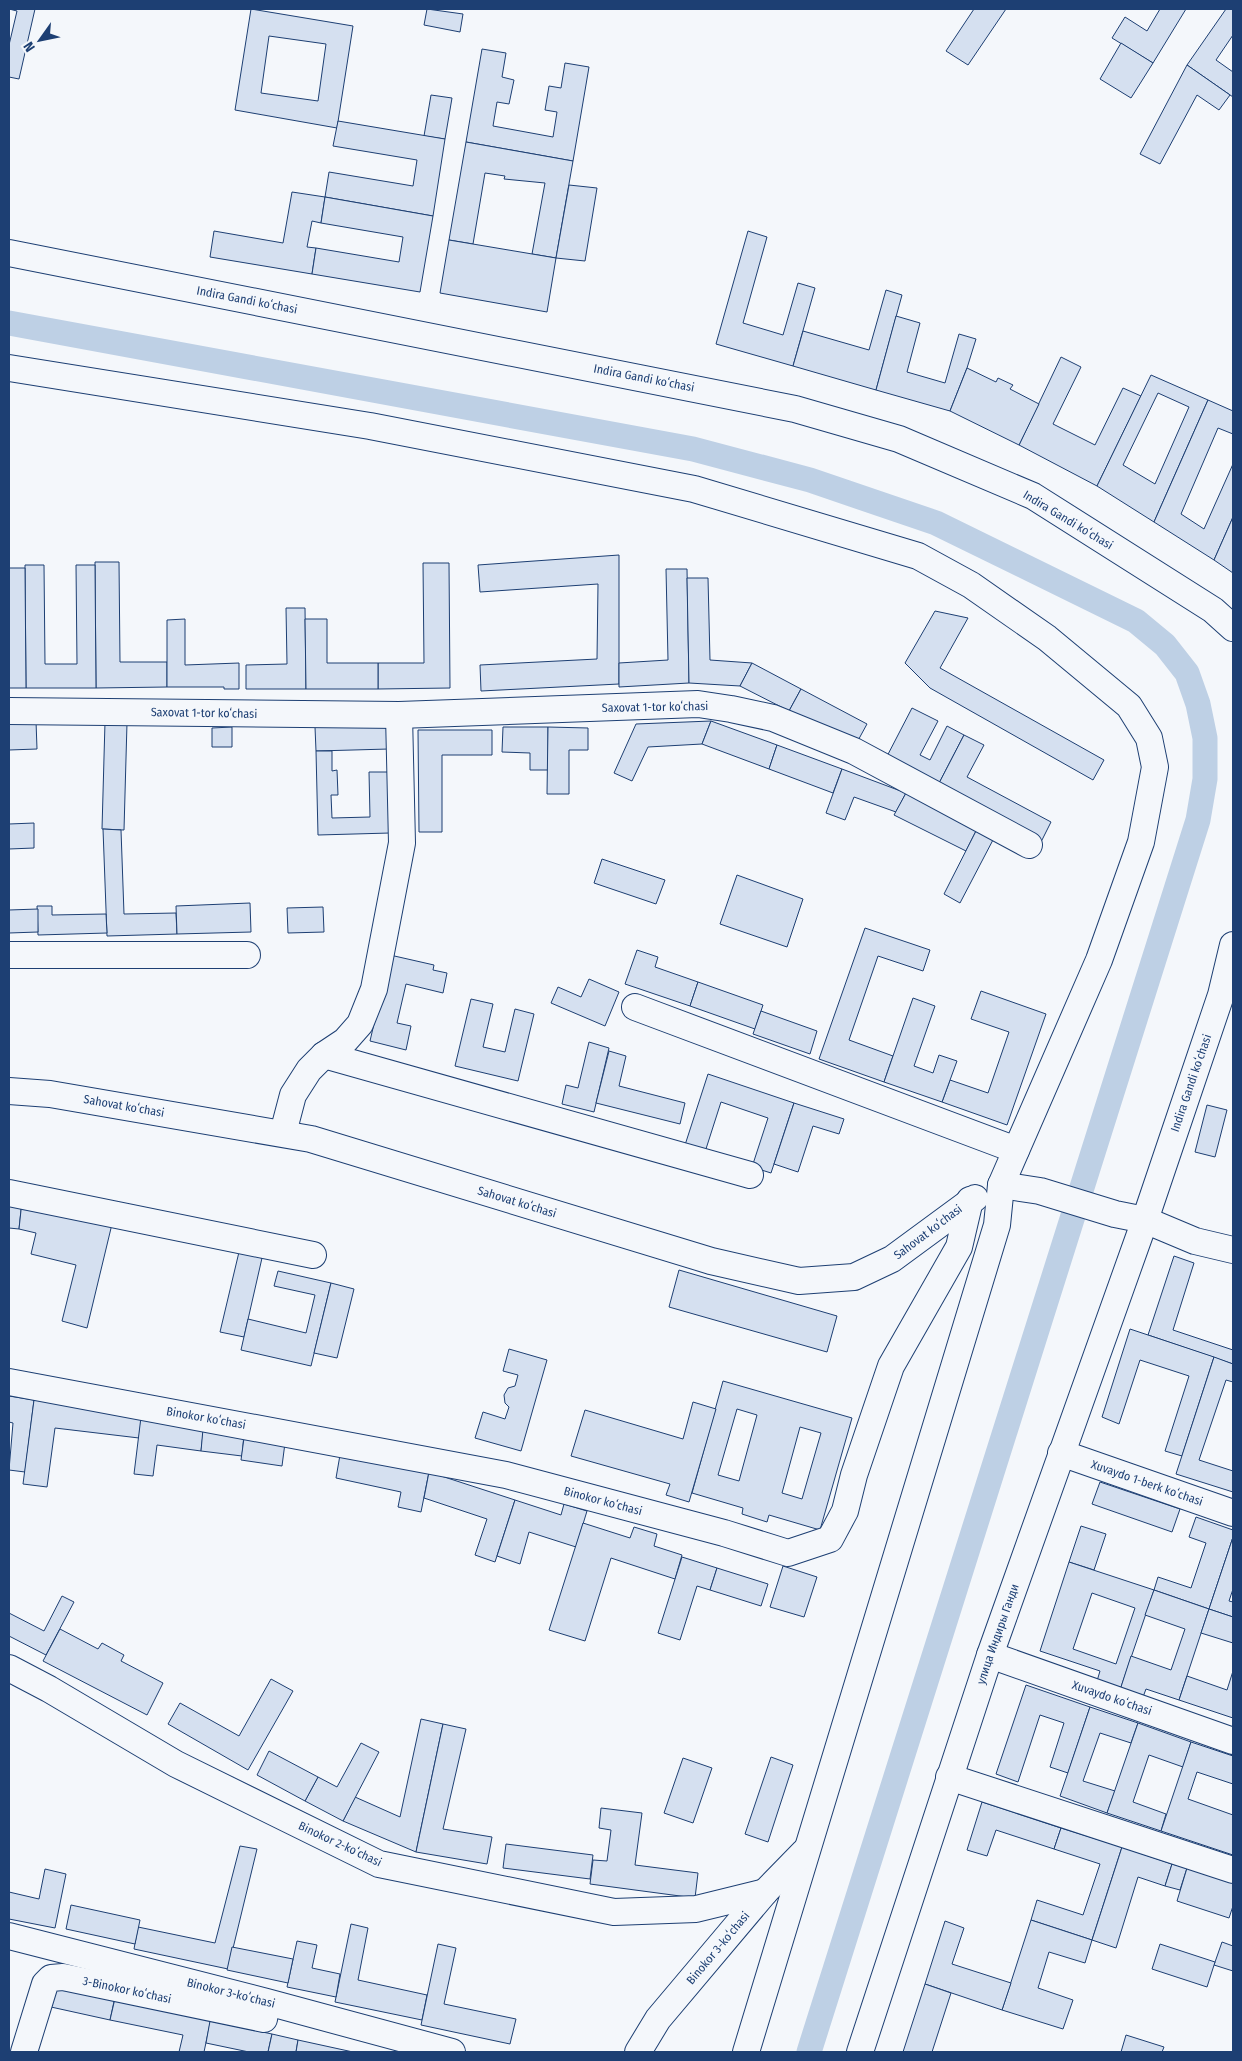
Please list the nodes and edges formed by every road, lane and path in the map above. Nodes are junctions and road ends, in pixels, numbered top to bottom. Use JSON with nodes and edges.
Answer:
{"nodes":[{"id":1,"x":9,"y":253,"type":"edge"},
{"id":2,"x":9,"y":368,"type":"edge"},
{"id":3,"x":1233,"y":628,"type":"edge"},
{"id":4,"x":9,"y":710,"type":"edge"},
{"id":5,"x":399,"y":715,"type":"junction"},
{"id":6,"x":1029,"y":845,"type":"dead end"},
{"id":7,"x":1233,"y":946,"type":"edge"},
{"id":8,"x":9,"y":955,"type":"edge"},
{"id":9,"x":247,"y":955,"type":"dead end"},
{"id":10,"x":635,"y":1007,"type":"dead end"},
{"id":11,"x":324,"y":1055,"type":"junction"},
{"id":12,"x":9,"y":1091,"type":"edge"},
{"id":13,"x":283,"y":1134,"type":"junction"},
{"id":14,"x":1016,"y":1150,"type":"junction"},
{"id":15,"x":750,"y":1175,"type":"dead end"},
{"id":16,"x":1001,"y":1185,"type":"junction"},
{"id":17,"x":9,"y":1193,"type":"edge"},
{"id":18,"x":970,"y":1200,"type":"junction"},
{"id":19,"x":1145,"y":1220,"type":"junction"},
{"id":20,"x":1233,"y":1250,"type":"edge"},
{"id":21,"x":313,"y":1255,"type":"dead end"},
{"id":22,"x":9,"y":1382,"type":"edge"},
{"id":23,"x":1061,"y":1453,"type":"junction"},
{"id":24,"x":1233,"y":1513,"type":"edge"},
{"id":25,"x":990,"y":1655,"type":"junction"},
{"id":26,"x":9,"y":1668,"type":"edge"},
{"id":27,"x":1233,"y":1740,"type":"edge"},
{"id":28,"x":949,"y":1777,"type":"junction"},
{"id":29,"x":806,"y":1849,"type":"junction"},
{"id":30,"x":1233,"y":1870,"type":"edge"},
{"id":31,"x":765,"y":1892,"type":"junction"},
{"id":32,"x":9,"y":1936,"type":"edge"},
{"id":33,"x":267,"y":2002,"type":"junction"},
{"id":34,"x":24,"y":2052,"type":"edge"},
{"id":35,"x":452,"y":2052,"type":"edge"},
{"id":36,"x":638,"y":2052,"type":"edge"},
{"id":37,"x":746,"y":2052,"type":"edge"},
{"id":38,"x":860,"y":2052,"type":"edge"}],
"edges":[{"from":1,"to":3,"type":"street","name":"Indira Gandi koʻchasi"},
{"from":2,"to":14,"type":"street"},
{"from":4,"to":5,"type":"street","name":"Saxovat 1-tor koʻchasi"},
{"from":5,"to":6,"type":"street","name":"Saxovat 1-tor koʻchasi"},
{"from":5,"to":11,"type":"street"},
{"from":7,"to":19,"type":"street","name":"Indira Gandi koʻchasi"},
{"from":8,"to":9,"type":"street"},
{"from":10,"to":14,"type":"street"},
{"from":11,"to":13,"type":"street"},
{"from":11,"to":15,"type":"street"},
{"from":12,"to":13,"type":"street","name":"Sahovat koʻchasi"},
{"from":13,"to":18,"type":"street","name":"Sahovat koʻchasi"},
{"from":14,"to":16,"type":"street"},
{"from":16,"to":18,"type":"street","name":"Sahovat koʻchasi"},
{"from":16,"to":19,"type":"street"},
{"from":16,"to":29,"type":"street"},
{"from":17,"to":21,"type":"street"},
{"from":18,"to":22,"type":"street","name":"Binokor koʻchasi"},
{"from":19,"to":20,"type":"street"},
{"from":19,"to":23,"type":"street","name":"улица Индиры Ганди"},
{"from":23,"to":24,"type":"street","name":"Xuvaydo 1-berk koʻchasi"},
{"from":23,"to":25,"type":"street","name":"улица Индиры Ганди"},
{"from":25,"to":27,"type":"street","name":"Xuvaydo koʻchasi"},
{"from":25,"to":28,"type":"street","name":"улица Индиры Ганди"},
{"from":26,"to":31,"type":"street","name":"Binokor 2-koʻchasi"},
{"from":28,"to":30,"type":"street"},
{"from":28,"to":38,"type":"street","name":"улица Индиры Ганди"},
{"from":29,"to":31,"type":"street","name":"Binokor 3-koʻchasi"},
{"from":29,"to":37,"type":"street"},
{"from":31,"to":36,"type":"street","name":"Binokor 3-koʻchasi"},
{"from":32,"to":33,"type":"street","name":"Binokor 3-koʻchasi"},
{"from":33,"to":34,"type":"street","name":"3-Binokor koʻchasi"},
{"from":33,"to":35,"type":"street","name":"Binokor 3-koʻchasi"}]}
